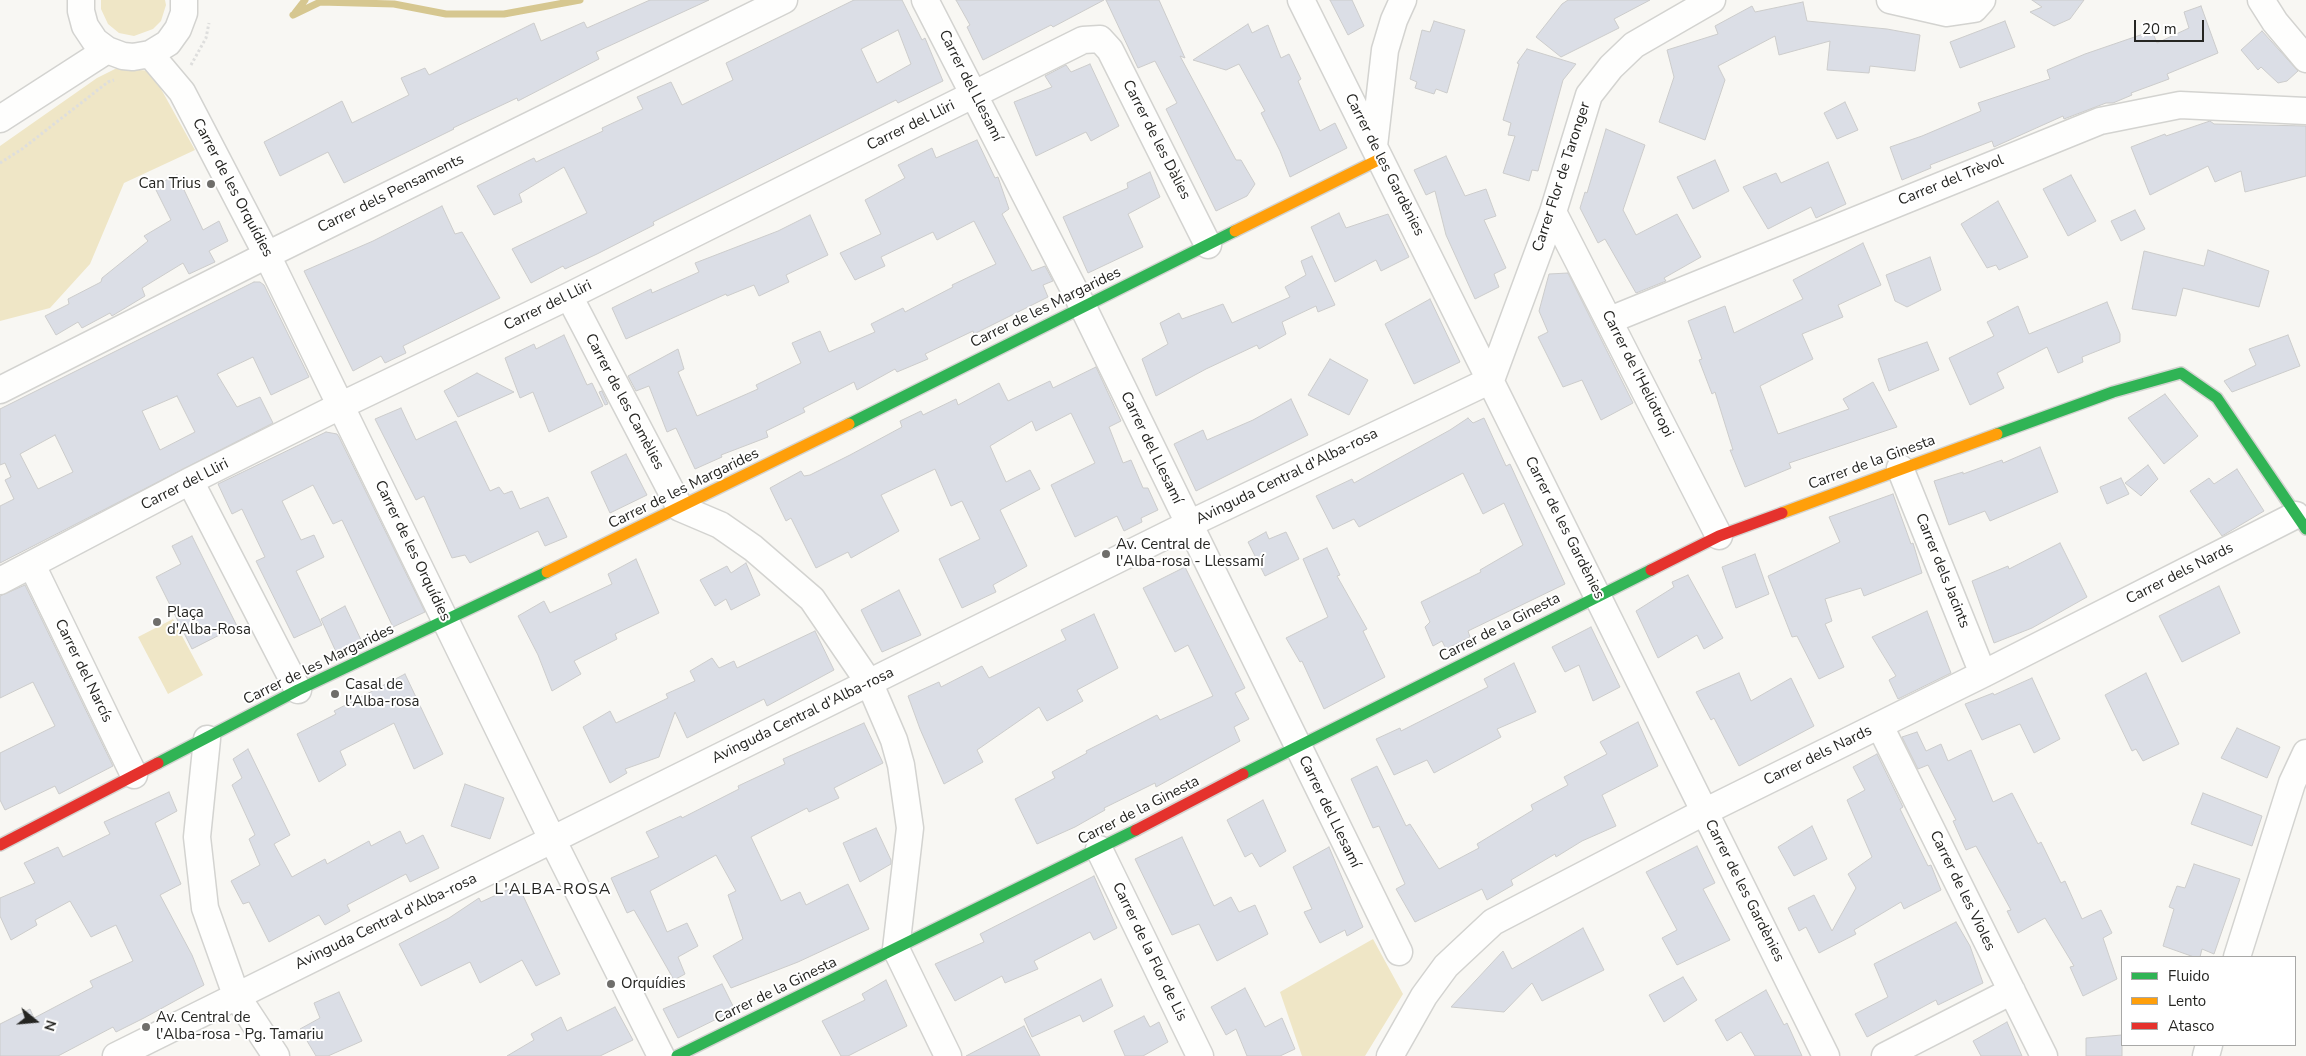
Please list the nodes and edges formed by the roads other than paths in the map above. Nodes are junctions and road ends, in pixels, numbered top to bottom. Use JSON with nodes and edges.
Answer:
{"nodes":[{"id":1,"x":82,"y":0,"type":"edge"},
{"id":2,"x":184,"y":0,"type":"edge"},
{"id":3,"x":784,"y":0,"type":"edge"},
{"id":4,"x":925,"y":0,"type":"edge"},
{"id":5,"x":1301,"y":0,"type":"edge"},
{"id":6,"x":1402,"y":0,"type":"edge"},
{"id":7,"x":1712,"y":0,"type":"edge"},
{"id":8,"x":1890,"y":0,"type":"edge"},
{"id":9,"x":1982,"y":0,"type":"edge"},
{"id":10,"x":2262,"y":0,"type":"edge"},
{"id":11,"x":1100,"y":39,"type":"joint"},
{"id":12,"x":107,"y":50,"type":"junction"},
{"id":13,"x":150,"y":54,"type":"junction"},
{"id":14,"x":2306,"y":59,"type":"edge"},
{"id":15,"x":975,"y":94,"type":"junction"},
{"id":16,"x":2306,"y":111,"type":"edge"},
{"id":17,"x":0,"y":119,"type":"edge"},
{"id":18,"x":1377,"y":152,"type":"junction"},
{"id":19,"x":1553,"y":212,"type":"junction"},
{"id":20,"x":1208,"y":245,"type":"junction"},
{"id":21,"x":267,"y":255,"type":"junction"},
{"id":22,"x":569,"y":296,"type":"junction"},
{"id":23,"x":1083,"y":307,"type":"junction"},
{"id":24,"x":1610,"y":320,"type":"junction"},
{"id":25,"x":1491,"y":380,"type":"junction"},
{"id":26,"x":0,"y":390,"type":"edge"},
{"id":27,"x":342,"y":405,"type":"junction"},
{"id":28,"x":1900,"y":468,"type":"junction"},
{"id":29,"x":190,"y":481,"type":"junction"},
{"id":30,"x":680,"y":508,"type":"junction"},
{"id":31,"x":2301,"y":522,"type":"edge"},
{"id":32,"x":1188,"y":524,"type":"junction"},
{"id":33,"x":1719,"y":536,"type":"junction"},
{"id":34,"x":32,"y":565,"type":"junction"},
{"id":35,"x":0,"y":581,"type":"edge"},
{"id":36,"x":1598,"y":595,"type":"junction"},
{"id":37,"x":445,"y":620,"type":"junction"},
{"id":38,"x":1983,"y":674,"type":"junction"},
{"id":39,"x":870,"y":684,"type":"junction"},
{"id":40,"x":298,"y":690,"type":"junction"},
{"id":41,"x":1880,"y":726,"type":"junction"},
{"id":42,"x":207,"y":739,"type":"junction"},
{"id":43,"x":1297,"y":746,"type":"junction"},
{"id":44,"x":2306,"y":752,"type":"edge"},
{"id":45,"x":134,"y":775,"type":"junction"},
{"id":46,"x":1704,"y":812,"type":"junction"},
{"id":47,"x":553,"y":840,"type":"junction"},
{"id":48,"x":0,"y":845,"type":"edge"},
{"id":49,"x":1099,"y":849,"type":"junction"},
{"id":50,"x":896,"y":949,"type":"junction"},
{"id":51,"x":1399,"y":952,"type":"dead end"},
{"id":52,"x":2237,"y":956,"type":"edge"},
{"id":53,"x":2012,"y":991,"type":"junction"},
{"id":54,"x":236,"y":995,"type":"junction"},
{"id":55,"x":116,"y":1056,"type":"edge"},
{"id":56,"x":276,"y":1056,"type":"edge"},
{"id":57,"x":661,"y":1056,"type":"edge"},
{"id":58,"x":677,"y":1056,"type":"edge"},
{"id":59,"x":948,"y":1056,"type":"edge"},
{"id":60,"x":1200,"y":1056,"type":"edge"},
{"id":61,"x":1390,"y":1056,"type":"edge"},
{"id":62,"x":1826,"y":1056,"type":"edge"},
{"id":63,"x":1885,"y":1056,"type":"edge"},
{"id":64,"x":2044,"y":1056,"type":"edge"}],
"edges":[{"from":1,"to":12,"type":"street"},
{"from":2,"to":13,"type":"street"},
{"from":3,"to":21,"type":"street","name":"Carrer dels Pensaments"},
{"from":4,"to":15,"type":"street","name":"Carrer del Llesamí"},
{"from":5,"to":18,"type":"street","name":"Carrer de les Gardènies"},
{"from":6,"to":18,"type":"street"},
{"from":7,"to":19,"type":"street","name":"Carrer Flor de Taronger"},
{"from":8,"to":9,"type":"street"},
{"from":10,"to":14,"type":"street"},
{"from":11,"to":15,"type":"street","name":"Carrer del Lliri"},
{"from":11,"to":20,"type":"street","name":"Carrer de les Dàlies"},
{"from":12,"to":13,"type":"street"},
{"from":12,"to":17,"type":"street"},
{"from":13,"to":21,"type":"street","name":"Carrer de les Orquídies"},
{"from":15,"to":22,"type":"street","name":"Carrer del Lliri"},
{"from":15,"to":23,"type":"street","name":"Carrer del Llesamí"},
{"from":16,"to":24,"type":"street","name":"Carrer del Trèvol"},
{"from":18,"to":20,"type":"street","name":"Carrer de les Margarides"},
{"from":18,"to":25,"type":"street","name":"Carrer de les Gardènies"},
{"from":19,"to":24,"type":"street","name":"Carrer de l'Heliotropi"},
{"from":19,"to":25,"type":"street","name":"Carrer Flor de Taronger"},
{"from":20,"to":23,"type":"street","name":"Carrer de les Margarides"},
{"from":21,"to":26,"type":"street","name":"Carrer dels Pensaments"},
{"from":21,"to":27,"type":"street","name":"Carrer de les Orquídies"},
{"from":22,"to":27,"type":"street","name":"Carrer del Lliri"},
{"from":22,"to":30,"type":"street","name":"Carrer de les Camèlies"},
{"from":23,"to":30,"type":"street","name":"Carrer de les Margarides"},
{"from":23,"to":32,"type":"street","name":"Carrer del Llesamí"},
{"from":24,"to":33,"type":"street","name":"Carrer de l'Heliotropi"},
{"from":25,"to":32,"type":"street","name":"Avinguda Central d'Alba-rosa"},
{"from":25,"to":36,"type":"street","name":"Carrer de les Gardènies"},
{"from":27,"to":29,"type":"street","name":"Carrer del Lliri"},
{"from":27,"to":37,"type":"street","name":"Carrer de les Orquídies"},
{"from":28,"to":31,"type":"street","name":"Carrer de la Ginesta"},
{"from":28,"to":33,"type":"street","name":"Carrer de la Ginesta"},
{"from":28,"to":38,"type":"street","name":"Carrer dels Jacints"},
{"from":29,"to":34,"type":"street","name":"Carrer del Lliri"},
{"from":29,"to":40,"type":"street"},
{"from":30,"to":37,"type":"street","name":"Carrer de les Margarides"},
{"from":30,"to":39,"type":"street"},
{"from":31,"to":38,"type":"street","name":"Carrer dels Nards"},
{"from":32,"to":39,"type":"street","name":"Avinguda Central d'Alba-rosa"},
{"from":32,"to":43,"type":"street","name":"Carrer del Llesamí"},
{"from":33,"to":36,"type":"street","name":"Carrer de la Ginesta"},
{"from":34,"to":35,"type":"street","name":"Carrer del Lliri"},
{"from":34,"to":45,"type":"street","name":"Carrer del Narcís"},
{"from":36,"to":43,"type":"street","name":"Carrer de la Ginesta"},
{"from":36,"to":46,"type":"street","name":"Carrer de les Gardènies"},
{"from":37,"to":40,"type":"street","name":"Carrer de les Margarides"},
{"from":37,"to":47,"type":"street","name":"Carrer de les Orquídies"},
{"from":38,"to":41,"type":"street","name":"Carrer dels Nards"},
{"from":39,"to":47,"type":"street","name":"Avinguda Central d'Alba-rosa"},
{"from":39,"to":50,"type":"street"},
{"from":40,"to":42,"type":"street","name":"Carrer de les Margarides"},
{"from":41,"to":46,"type":"street","name":"Carrer dels Nards"},
{"from":41,"to":53,"type":"street","name":"Carrer de les Violes"},
{"from":42,"to":45,"type":"street","name":"Carrer de les Margarides"},
{"from":42,"to":54,"type":"street"},
{"from":43,"to":49,"type":"street","name":"Carrer de la Ginesta"},
{"from":43,"to":51,"type":"street","name":"Carrer del Llesamí"},
{"from":44,"to":52,"type":"street"},
{"from":45,"to":48,"type":"street","name":"Carrer de les Margarides"},
{"from":46,"to":61,"type":"street","name":"Carrer dels Nards"},
{"from":46,"to":62,"type":"street","name":"Carrer de les Gardènies"},
{"from":47,"to":54,"type":"street","name":"Avinguda Central d'Alba-rosa"},
{"from":47,"to":57,"type":"street","name":"Carrer de les Orquídies"},
{"from":49,"to":50,"type":"street","name":"Carrer de la Ginesta"},
{"from":49,"to":60,"type":"street","name":"Carrer de la Flor de Lis"},
{"from":50,"to":58,"type":"street","name":"Carrer de la Ginesta"},
{"from":50,"to":59,"type":"street"},
{"from":53,"to":63,"type":"street"},
{"from":53,"to":64,"type":"street","name":"Carrer de les Violes"},
{"from":54,"to":55,"type":"street","name":"Avinguda Central d'Alba-rosa"},
{"from":54,"to":56,"type":"street"}]}
